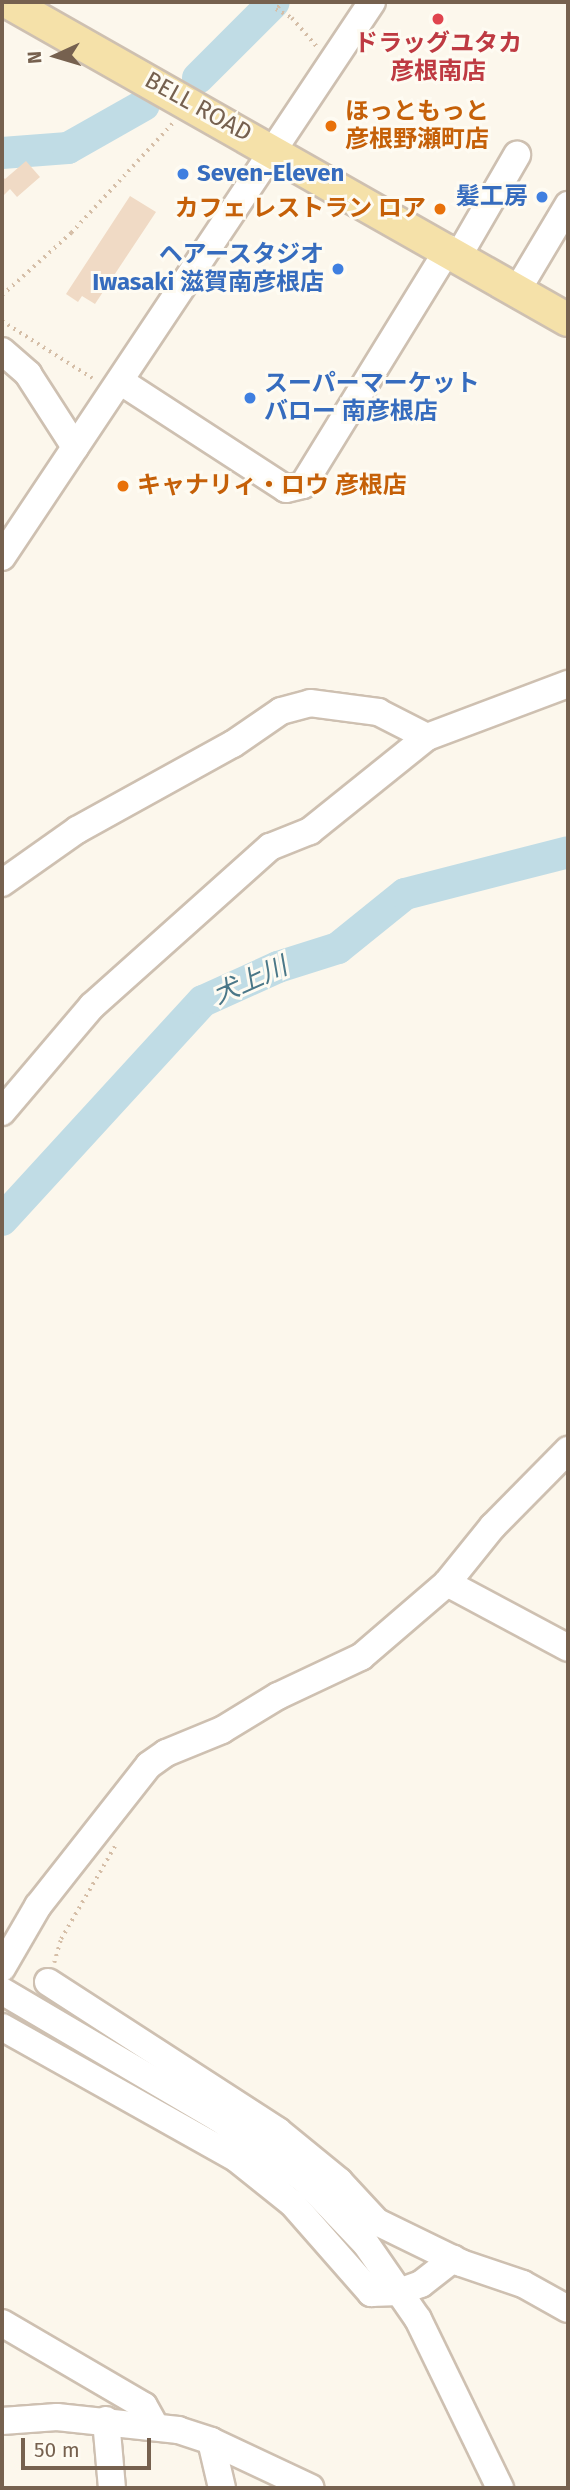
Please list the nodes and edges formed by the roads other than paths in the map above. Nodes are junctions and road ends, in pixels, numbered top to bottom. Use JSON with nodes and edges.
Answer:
{"nodes":[{"id":1,"x":8,"y":2,"type":"edge"},
{"id":2,"x":372,"y":2,"type":"edge"},
{"id":3,"x":272,"y":148,"type":"junction"},
{"id":4,"x":517,"y":155,"type":"dead end"},
{"id":5,"x":568,"y":205,"type":"edge"},
{"id":6,"x":454,"y":251,"type":"junction"},
{"id":7,"x":519,"y":289,"type":"junction"},
{"id":8,"x":568,"y":320,"type":"edge"},
{"id":9,"x":2,"y":351,"type":"edge"},
{"id":10,"x":120,"y":381,"type":"junction"},
{"id":11,"x":75,"y":447,"type":"junction"},
{"id":12,"x":2,"y":557,"type":"edge"},
{"id":13,"x":568,"y":684,"type":"edge"},
{"id":14,"x":428,"y":737,"type":"junction"},
{"id":15,"x":2,"y":883,"type":"edge"},
{"id":16,"x":2,"y":1112,"type":"edge"},
{"id":17,"x":568,"y":1450,"type":"edge"},
{"id":18,"x":447,"y":1583,"type":"junction"},
{"id":19,"x":568,"y":1648,"type":"edge"},
{"id":20,"x":2,"y":1968,"type":"edge"},
{"id":21,"x":48,"y":1982,"type":"road end"},
{"id":22,"x":2,"y":1991,"type":"edge"},
{"id":23,"x":2,"y":2027,"type":"edge"},
{"id":24,"x":453,"y":2259,"type":"junction"},
{"id":25,"x":399,"y":2292,"type":"junction"},
{"id":26,"x":568,"y":2309,"type":"edge"},
{"id":27,"x":2,"y":2323,"type":"edge"},
{"id":28,"x":106,"y":2420,"type":"junction"},
{"id":29,"x":2,"y":2421,"type":"edge"},
{"id":30,"x":155,"y":2426,"type":"junction"},
{"id":31,"x":211,"y":2441,"type":"junction"},
{"id":32,"x":112,"y":2488,"type":"edge"},
{"id":33,"x":222,"y":2488,"type":"edge"},
{"id":34,"x":311,"y":2488,"type":"edge"},
{"id":35,"x":500,"y":2488,"type":"edge"}],
"edges":[{"from":1,"to":3,"type":"main road","name":"BELL ROAD"},
{"from":2,"to":3,"type":"street"},
{"from":3,"to":6,"type":"main road","name":"BELL ROAD"},
{"from":3,"to":10,"type":"street"},
{"from":4,"to":6,"type":"street"},
{"from":5,"to":7,"type":"street"},
{"from":6,"to":7,"type":"main road","name":"BELL ROAD"},
{"from":6,"to":10,"type":"street"},
{"from":7,"to":8,"type":"main road","name":"BELL ROAD"},
{"from":9,"to":11,"type":"street"},
{"from":10,"to":11,"type":"street"},
{"from":11,"to":12,"type":"street"},
{"from":13,"to":14,"type":"street"},
{"from":14,"to":15,"type":"street"},
{"from":14,"to":16,"type":"street"},
{"from":17,"to":18,"type":"street"},
{"from":18,"to":19,"type":"street"},
{"from":18,"to":20,"type":"street"},
{"from":21,"to":24,"type":"street"},
{"from":22,"to":25,"type":"street"},
{"from":23,"to":25,"type":"street"},
{"from":24,"to":25,"type":"street"},
{"from":24,"to":26,"type":"street"},
{"from":25,"to":35,"type":"street"},
{"from":27,"to":30,"type":"street"},
{"from":28,"to":29,"type":"street"},
{"from":28,"to":30,"type":"street"},
{"from":28,"to":32,"type":"street"},
{"from":30,"to":31,"type":"street"},
{"from":31,"to":33,"type":"street"},
{"from":31,"to":34,"type":"street"}]}
